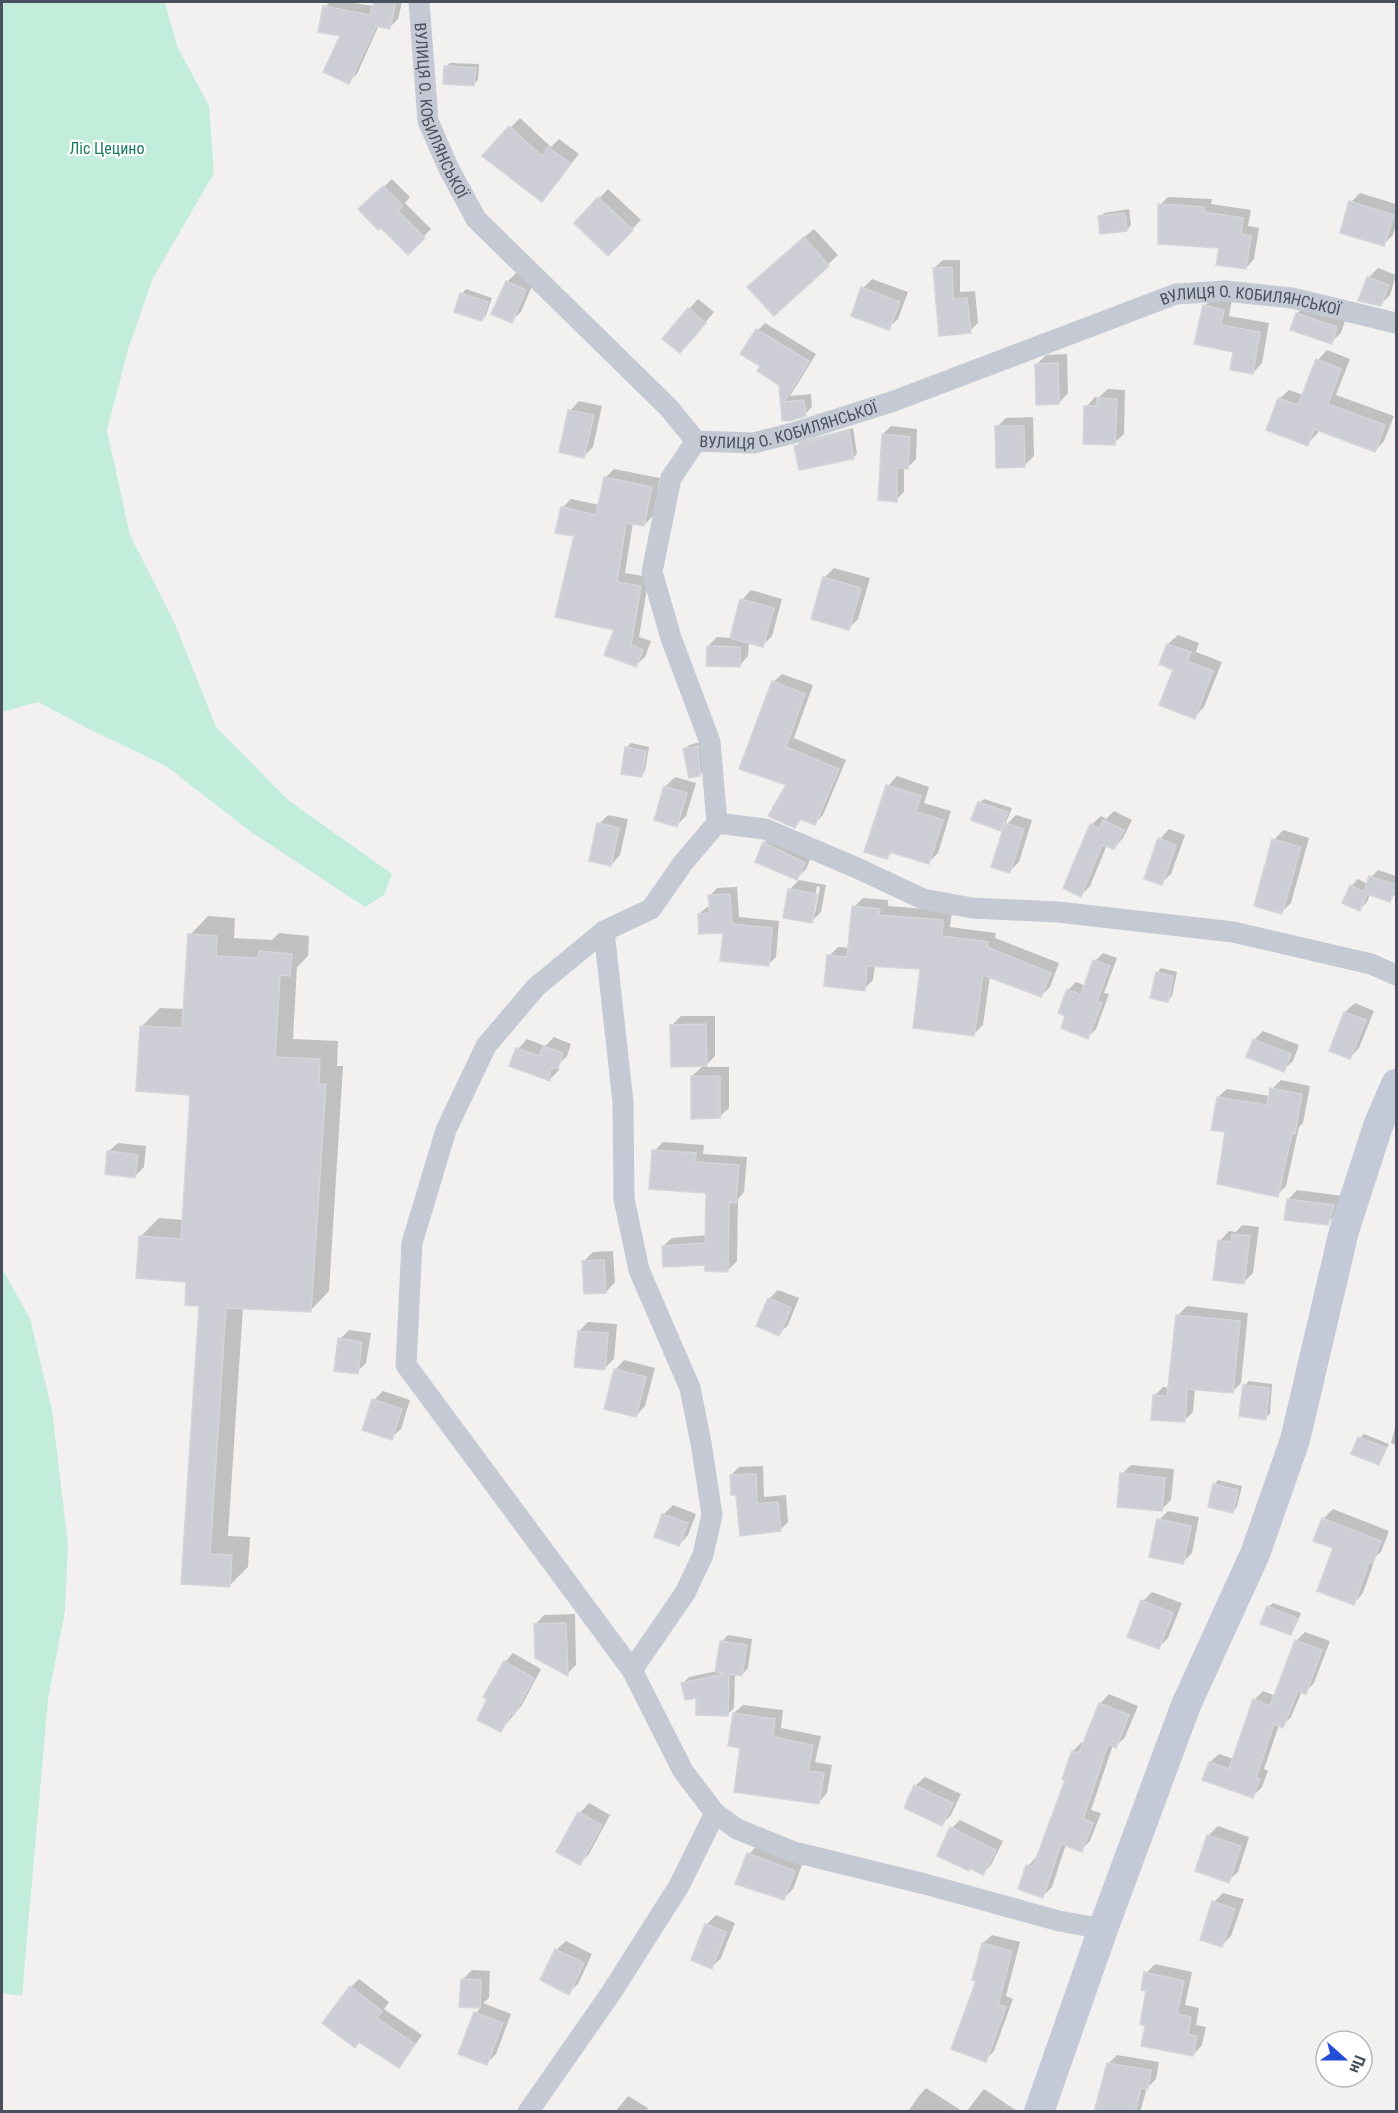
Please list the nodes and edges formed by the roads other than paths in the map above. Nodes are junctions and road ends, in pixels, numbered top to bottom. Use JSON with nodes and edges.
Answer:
{"nodes":[{"id":1,"x":419,"y":2,"type":"edge"},
{"id":2,"x":1396,"y":323,"type":"edge"},
{"id":3,"x":696,"y":441,"type":"junction"},
{"id":4,"x":717,"y":823,"type":"junction"},
{"id":5,"x":604,"y":932,"type":"junction"},
{"id":6,"x":1396,"y":975,"type":"edge"},
{"id":7,"x":1396,"y":1084,"type":"edge"},
{"id":8,"x":632,"y":1670,"type":"junction"},
{"id":9,"x":715,"y":1813,"type":"junction"},
{"id":10,"x":1102,"y":1929,"type":"junction"},
{"id":11,"x":528,"y":2112,"type":"edge"},
{"id":12,"x":1039,"y":2112,"type":"edge"}],
"edges":[{"from":1,"to":3,"type":"street","name":"ВУЛИЦЯ О. КОБИЛЯНСЬКОЇ"},
{"from":2,"to":3,"type":"street","name":"ВУЛИЦЯ О. КОБИЛЯНСЬКОЇ"},
{"from":3,"to":4,"type":"street"},
{"from":4,"to":5,"type":"street"},
{"from":4,"to":6,"type":"street"},
{"from":5,"to":8,"type":"street"},
{"from":5,"to":8,"type":"street"},
{"from":7,"to":10,"type":"main road"},
{"from":8,"to":9,"type":"street"},
{"from":9,"to":10,"type":"street"},
{"from":9,"to":11,"type":"street"},
{"from":10,"to":12,"type":"main road"}]}
